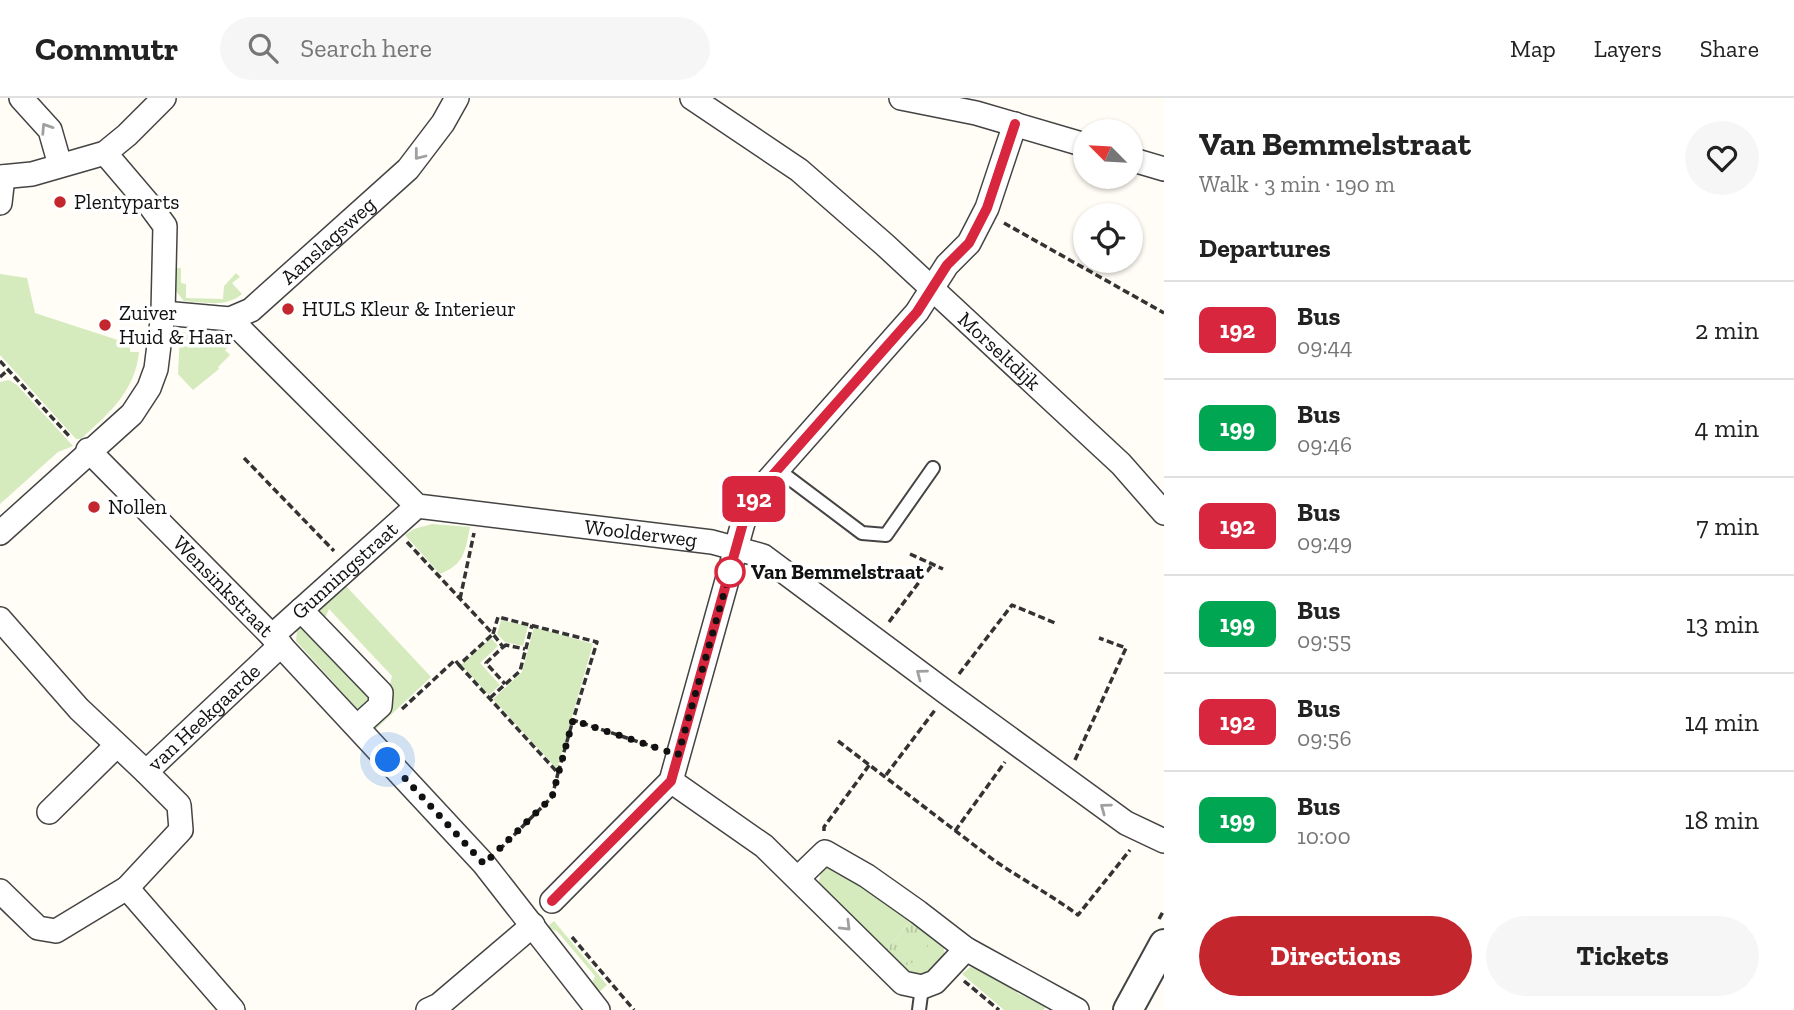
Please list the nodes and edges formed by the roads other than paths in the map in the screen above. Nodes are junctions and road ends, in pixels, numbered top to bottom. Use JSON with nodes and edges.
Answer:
{"nodes":[{"id":1,"x":21,"y":98,"type":"edge"},
{"id":2,"x":164,"y":98,"type":"edge"},
{"id":3,"x":457,"y":98,"type":"edge"},
{"id":4,"x":692,"y":98,"type":"edge"},
{"id":5,"x":901,"y":98,"type":"edge"},
{"id":6,"x":1015,"y":124,"type":"junction"},
{"id":7,"x":1073,"y":141,"type":"edge"},
{"id":8,"x":105,"y":153,"type":"junction"},
{"id":9,"x":1143,"y":163,"type":"edge"},
{"id":10,"x":60,"y":165,"type":"junction"},
{"id":11,"x":1164,"y":169,"type":"edge"},
{"id":12,"x":2,"y":177,"type":"edge"},
{"id":13,"x":0,"y":204,"type":"edge"},
{"id":14,"x":932,"y":290,"type":"junction"},
{"id":15,"x":163,"y":313,"type":"junction"},
{"id":16,"x":230,"y":319,"type":"junction"},
{"id":17,"x":88,"y":450,"type":"junction"},
{"id":18,"x":933,"y":468,"type":"dead end"},
{"id":19,"x":778,"y":469,"type":"junction"},
{"id":20,"x":417,"y":506,"type":"junction"},
{"id":21,"x":1164,"y":513,"type":"edge"},
{"id":22,"x":0,"y":533,"type":"edge"},
{"id":23,"x":737,"y":549,"type":"junction"},
{"id":24,"x":301,"y":610,"type":"junction"},
{"id":25,"x":0,"y":620,"type":"edge"},
{"id":26,"x":276,"y":641,"type":"junction"},
{"id":27,"x":358,"y":726,"type":"junction"},
{"id":28,"x":117,"y":745,"type":"junction"},
{"id":29,"x":146,"y":772,"type":"junction"},
{"id":30,"x":671,"y":781,"type":"junction"},
{"id":31,"x":49,"y":812,"type":"dead end"},
{"id":32,"x":1154,"y":836,"type":"edge"},
{"id":33,"x":798,"y":878,"type":"junction"},
{"id":34,"x":127,"y":888,"type":"junction"},
{"id":35,"x":0,"y":891,"type":"edge"},
{"id":36,"x":552,"y":901,"type":"dead end"},
{"id":37,"x":533,"y":925,"type":"junction"},
{"id":38,"x":1164,"y":944,"type":"edge"},
{"id":39,"x":966,"y":949,"type":"junction"},
{"id":40,"x":922,"y":987,"type":"junction"},
{"id":41,"x":436,"y":1008,"type":"edge"},
{"id":42,"x":233,"y":1010,"type":"edge"},
{"id":43,"x":598,"y":1010,"type":"edge"},
{"id":44,"x":919,"y":1010,"type":"edge"},
{"id":45,"x":1077,"y":1010,"type":"edge"},
{"id":46,"x":1128,"y":1010,"type":"edge"}],
"edges":[{"from":10,"to":1,"type":"street","one_way":true},
{"from":2,"to":8,"type":"street"},
{"from":3,"to":16,"type":"street","name":"Aanslagsweg","one_way":true},
{"from":4,"to":14,"type":"street","name":"Morseltdijk"},
{"from":5,"to":6,"type":"street"},
{"from":6,"to":7,"type":"street"},
{"from":6,"to":14,"type":"street"},
{"from":8,"to":10,"type":"street"},
{"from":8,"to":15,"type":"street"},
{"from":9,"to":11,"type":"street"},
{"from":10,"to":12,"type":"street"},
{"from":12,"to":13,"type":"street"},
{"from":14,"to":19,"type":"street"},
{"from":14,"to":21,"type":"street","name":"Morseltdijk"},
{"from":15,"to":16,"type":"street"},
{"from":15,"to":17,"type":"street"},
{"from":16,"to":20,"type":"street"},
{"from":17,"to":22,"type":"street"},
{"from":17,"to":26,"type":"street","name":"Wensinkstraat"},
{"from":18,"to":19,"type":"lane"},
{"from":19,"to":23,"type":"street"},
{"from":20,"to":23,"type":"street","name":"Woolderweg"},
{"from":20,"to":24,"type":"street","name":"Gunningstraat"},
{"from":23,"to":30,"type":"street"},
{"from":32,"to":23,"type":"street","name":"Woolderweg","one_way":true},
{"from":24,"to":26,"type":"street","name":"Gunningstraat"},
{"from":24,"to":27,"type":"street","name":"Wensinkstraat"},
{"from":25,"to":28,"type":"street"},
{"from":26,"to":27,"type":"street","name":"Wensinkstraat"},
{"from":26,"to":29,"type":"street","name":"van Heekgaarde"},
{"from":27,"to":37,"type":"street","name":"Wensinkstraat"},
{"from":28,"to":29,"type":"street"},
{"from":28,"to":31,"type":"street"},
{"from":29,"to":34,"type":"street","name":"van Heekgaarde"},
{"from":30,"to":33,"type":"street"},
{"from":30,"to":36,"type":"street"},
{"from":33,"to":39,"type":"street"},
{"from":33,"to":40,"type":"street","one_way":true},
{"from":34,"to":35,"type":"street","name":"van Heekgaarde"},
{"from":34,"to":42,"type":"street"},
{"from":37,"to":41,"type":"street"},
{"from":37,"to":43,"type":"street","name":"Wensinkstraat"},
{"from":38,"to":46,"type":"street"},
{"from":39,"to":40,"type":"street"},
{"from":39,"to":45,"type":"street"},
{"from":40,"to":44,"type":"lane"}]}
